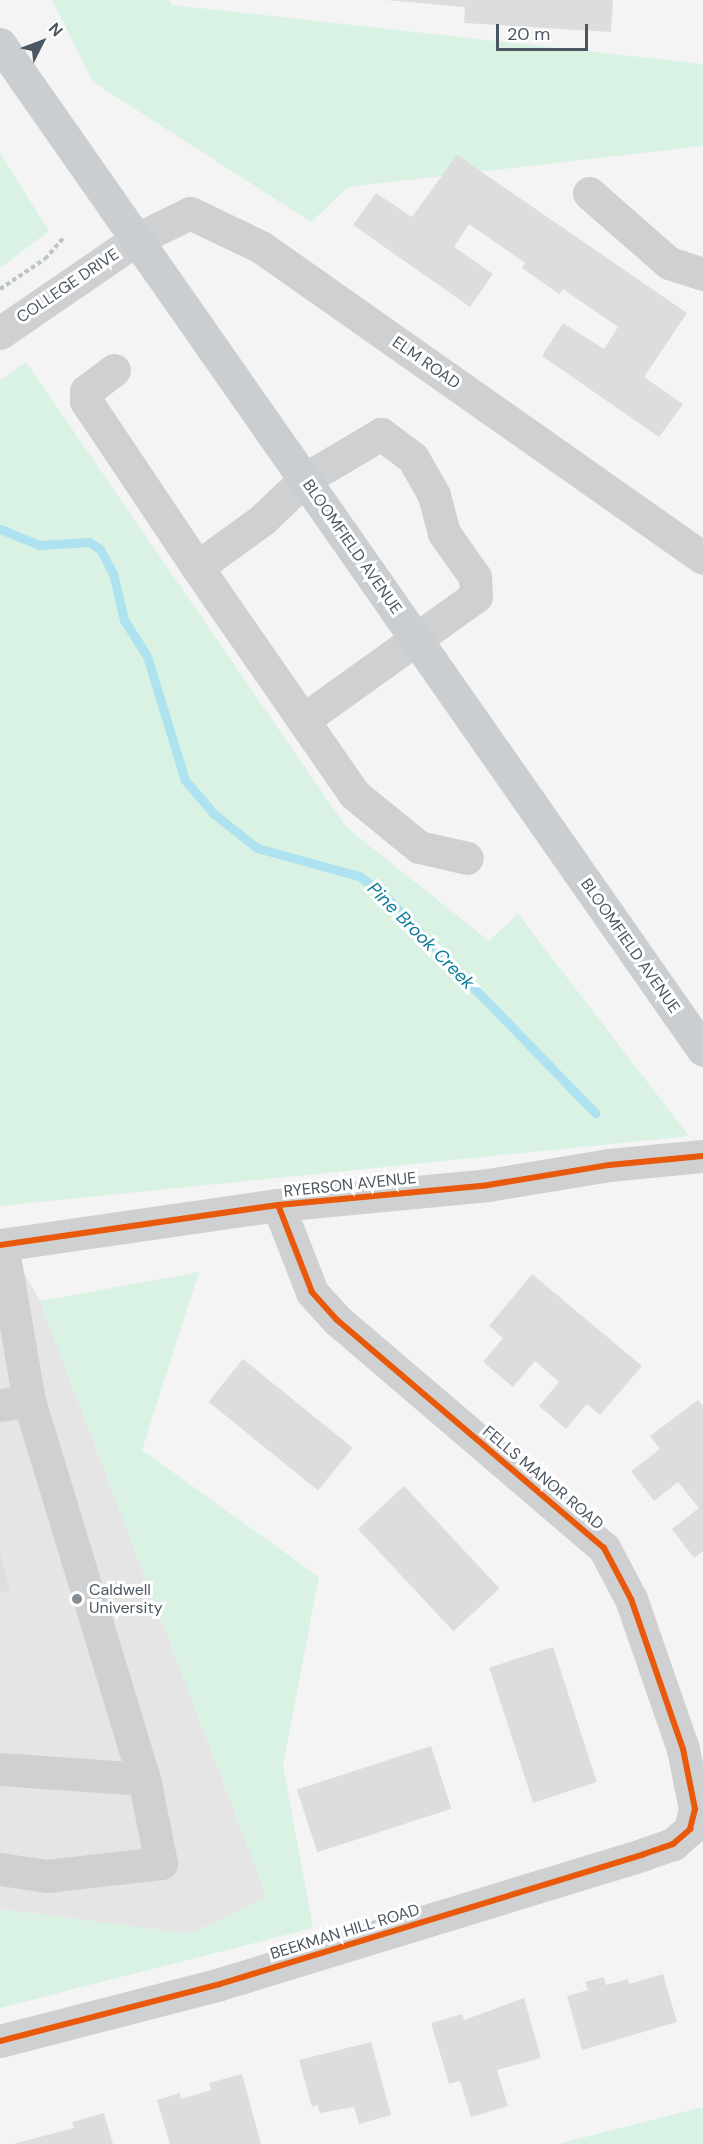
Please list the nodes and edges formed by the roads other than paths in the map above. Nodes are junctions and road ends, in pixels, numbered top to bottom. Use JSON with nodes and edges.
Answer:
{"nodes":[{"id":1,"x":0,"y":44,"type":"edge"},
{"id":2,"x":589,"y":193,"type":"dead end"},
{"id":3,"x":137,"y":239,"type":"junction"},
{"id":4,"x":703,"y":274,"type":"edge"},
{"id":5,"x":0,"y":333,"type":"edge"},
{"id":6,"x":114,"y":370,"type":"dead end"},
{"id":7,"x":305,"y":479,"type":"junction"},
{"id":8,"x":703,"y":558,"type":"edge"},
{"id":9,"x":197,"y":567,"type":"junction"},
{"id":10,"x":416,"y":638,"type":"junction"},
{"id":11,"x":303,"y":720,"type":"junction"},
{"id":12,"x":467,"y":858,"type":"dead end"},
{"id":13,"x":703,"y":1050,"type":"edge"},
{"id":14,"x":703,"y":1156,"type":"edge"},
{"id":15,"x":278,"y":1205,"type":"junction"},
{"id":16,"x":1,"y":1245,"type":"edge"},
{"id":17,"x":15,"y":1402,"type":"edge"},
{"id":18,"x":0,"y":1769,"type":"edge"},
{"id":19,"x":144,"y":1779,"type":"junction"},
{"id":20,"x":690,"y":1829,"type":"joint"},
{"id":21,"x":0,"y":1869,"type":"edge"},
{"id":22,"x":0,"y":2041,"type":"edge"}],
"edges":[{"from":1,"to":3,"type":"main road","name":"BLOOMFIELD AVENUE"},
{"from":2,"to":4,"type":"street"},
{"from":3,"to":5,"type":"street","name":"COLLEGE DRIVE"},
{"from":3,"to":7,"type":"main road","name":"BLOOMFIELD AVENUE"},
{"from":3,"to":8,"type":"street","name":"ELM ROAD"},
{"from":6,"to":9,"type":"street"},
{"from":7,"to":9,"type":"street"},
{"from":7,"to":10,"type":"main road","name":"BLOOMFIELD AVENUE"},
{"from":7,"to":10,"type":"street"},
{"from":9,"to":11,"type":"street"},
{"from":10,"to":11,"type":"street"},
{"from":10,"to":13,"type":"main road","name":"BLOOMFIELD AVENUE"},
{"from":11,"to":12,"type":"street"},
{"from":14,"to":15,"type":"street","name":"RYERSON AVENUE"},
{"from":15,"to":16,"type":"street","name":"RYERSON AVENUE"},
{"from":15,"to":20,"type":"street","name":"FELLS MANOR ROAD"},
{"from":16,"to":17,"type":"street"},
{"from":17,"to":19,"type":"street"},
{"from":18,"to":19,"type":"street"},
{"from":19,"to":21,"type":"street"},
{"from":20,"to":22,"type":"street","name":"BEEKMAN HILL ROAD"}]}
